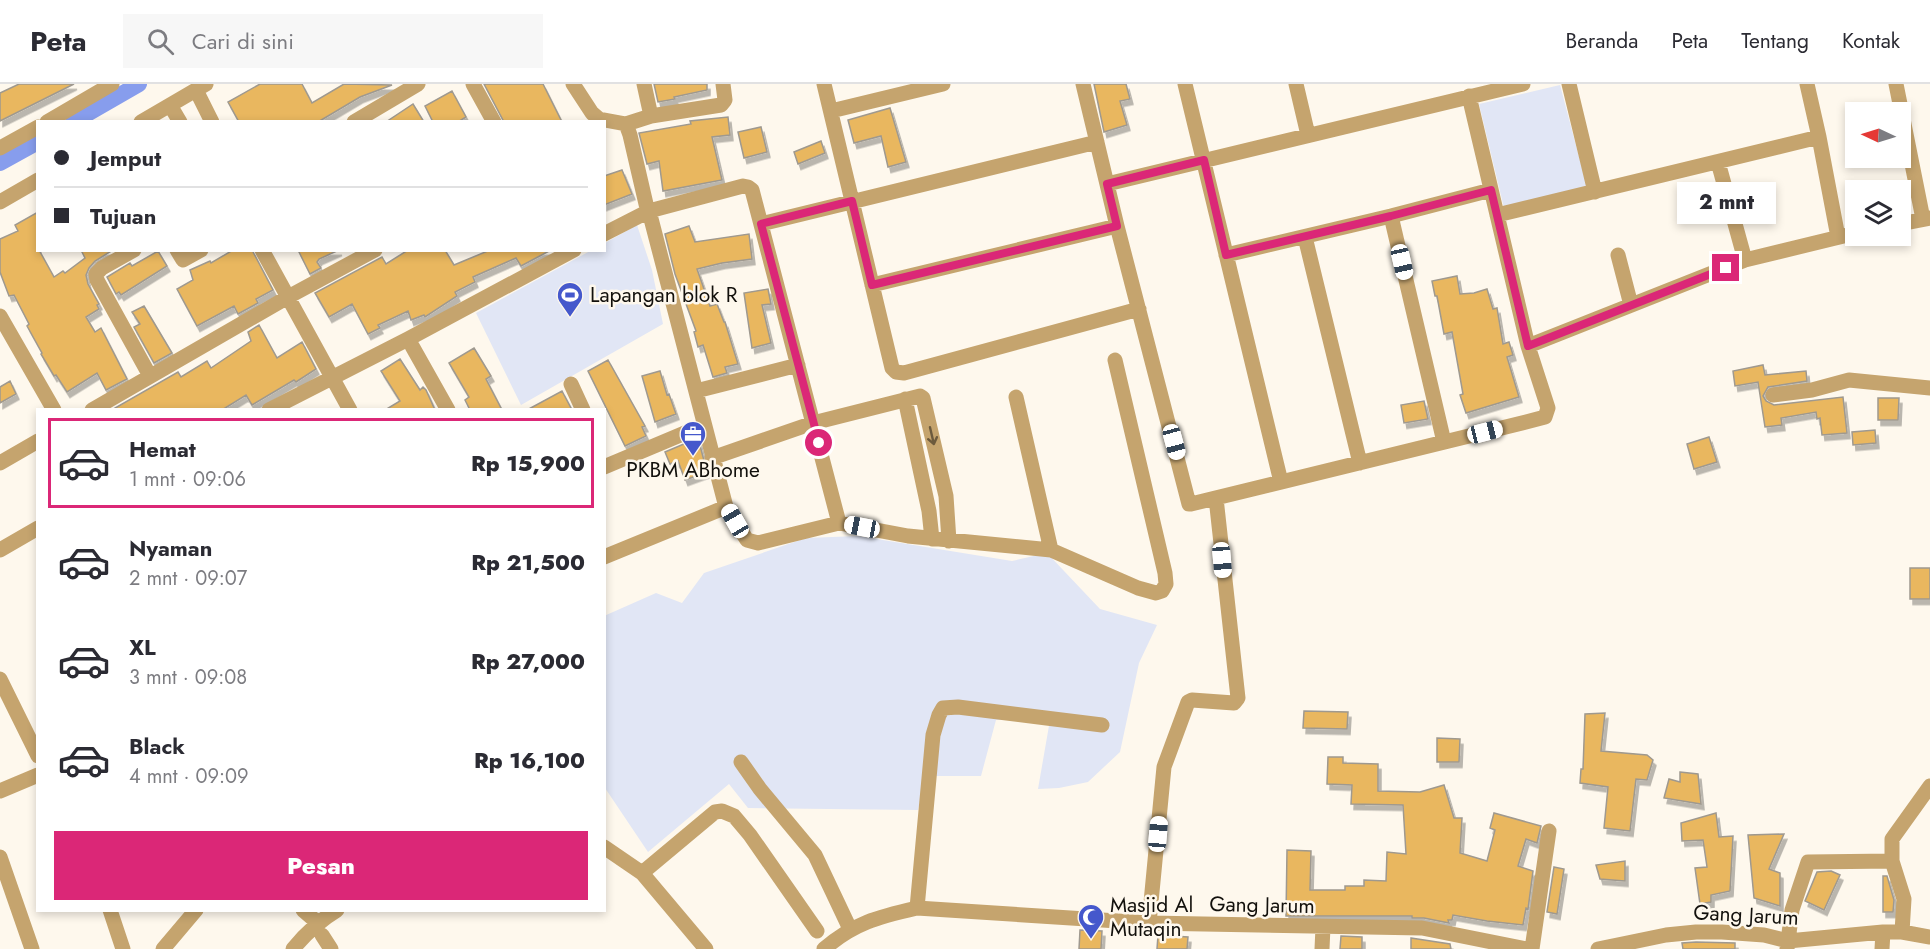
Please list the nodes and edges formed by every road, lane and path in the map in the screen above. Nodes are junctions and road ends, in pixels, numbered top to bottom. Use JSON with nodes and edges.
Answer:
{"nodes":[{"id":1,"x":112,"y":84,"type":"edge"},
{"id":2,"x":418,"y":84,"type":"edge"},
{"id":3,"x":473,"y":84,"type":"edge"},
{"id":4,"x":573,"y":84,"type":"edge"},
{"id":5,"x":644,"y":84,"type":"edge"},
{"id":6,"x":723,"y":84,"type":"edge"},
{"id":7,"x":824,"y":84,"type":"edge"},
{"id":8,"x":943,"y":84,"type":"edge"},
{"id":9,"x":1083,"y":84,"type":"edge"},
{"id":10,"x":1185,"y":84,"type":"edge"},
{"id":11,"x":1296,"y":84,"type":"edge"},
{"id":12,"x":1523,"y":84,"type":"edge"},
{"id":13,"x":1569,"y":84,"type":"edge"},
{"id":14,"x":1807,"y":84,"type":"edge"},
{"id":15,"x":1896,"y":84,"type":"edge"},
{"id":16,"x":201,"y":87,"type":"edge"},
{"id":17,"x":1468,"y":96,"type":"junction"},
{"id":18,"x":170,"y":105,"type":"junction"},
{"id":19,"x":831,"y":111,"type":"junction"},
{"id":20,"x":375,"y":116,"type":"edge"},
{"id":21,"x":651,"y":116,"type":"junction"},
{"id":22,"x":50,"y":120,"type":"edge"},
{"id":23,"x":144,"y":120,"type":"edge"},
{"id":24,"x":179,"y":120,"type":"edge"},
{"id":25,"x":211,"y":120,"type":"edge"},
{"id":26,"x":493,"y":120,"type":"edge"},
{"id":27,"x":597,"y":120,"type":"edge"},
{"id":28,"x":606,"y":121,"type":"edge"},
{"id":29,"x":626,"y":124,"type":"junction"},
{"id":30,"x":36,"y":128,"type":"edge"},
{"id":31,"x":1308,"y":135,"type":"junction"},
{"id":32,"x":1819,"y":137,"type":"junction"},
{"id":33,"x":1097,"y":142,"type":"junction"},
{"id":34,"x":0,"y":148,"type":"edge"},
{"id":35,"x":1204,"y":160,"type":"junction"},
{"id":36,"x":1718,"y":162,"type":"junction"},
{"id":37,"x":36,"y":181,"type":"edge"},
{"id":38,"x":1107,"y":184,"type":"junction"},
{"id":39,"x":1491,"y":190,"type":"junction"},
{"id":40,"x":1595,"y":192,"type":"junction"},
{"id":41,"x":852,"y":201,"type":"junction"},
{"id":42,"x":0,"y":202,"type":"edge"},
{"id":43,"x":649,"y":210,"type":"junction"},
{"id":44,"x":1497,"y":215,"type":"junction"},
{"id":45,"x":1391,"y":216,"type":"junction"},
{"id":46,"x":1927,"y":218,"type":"edge"},
{"id":47,"x":1911,"y":222,"type":"edge"},
{"id":48,"x":761,"y":224,"type":"junction"},
{"id":49,"x":1117,"y":226,"type":"junction"},
{"id":50,"x":606,"y":233,"type":"edge"},
{"id":51,"x":1845,"y":235,"type":"edge"},
{"id":52,"x":1305,"y":237,"type":"junction"},
{"id":53,"x":1838,"y":237,"type":"junction"},
{"id":54,"x":130,"y":252,"type":"edge"},
{"id":55,"x":178,"y":252,"type":"edge"},
{"id":56,"x":197,"y":252,"type":"edge"},
{"id":57,"x":263,"y":252,"type":"edge"},
{"id":58,"x":371,"y":252,"type":"edge"},
{"id":59,"x":570,"y":252,"type":"edge"},
{"id":60,"x":1226,"y":255,"type":"junction"},
{"id":61,"x":1618,"y":255,"type":"dead end"},
{"id":62,"x":1745,"y":260,"type":"junction"},
{"id":63,"x":872,"y":285,"type":"junction"},
{"id":64,"x":288,"y":297,"type":"junction"},
{"id":65,"x":1631,"y":304,"type":"junction"},
{"id":66,"x":1139,"y":309,"type":"junction"},
{"id":67,"x":0,"y":315,"type":"edge"},
{"id":68,"x":412,"y":346,"type":"dead end"},
{"id":69,"x":1528,"y":346,"type":"junction"},
{"id":70,"x":1115,"y":360,"type":"dead end"},
{"id":71,"x":798,"y":365,"type":"junction"},
{"id":72,"x":150,"y":376,"type":"junction"},
{"id":73,"x":332,"y":378,"type":"junction"},
{"id":74,"x":571,"y":384,"type":"dead end"},
{"id":75,"x":1930,"y":388,"type":"edge"},
{"id":76,"x":696,"y":391,"type":"junction"},
{"id":77,"x":1773,"y":395,"type":"dead end"},
{"id":78,"x":1016,"y":397,"type":"dead end"},
{"id":79,"x":904,"y":399,"type":"junction"},
{"id":80,"x":53,"y":408,"type":"edge"},
{"id":81,"x":95,"y":408,"type":"edge"},
{"id":82,"x":273,"y":408,"type":"edge"},
{"id":83,"x":349,"y":408,"type":"edge"},
{"id":84,"x":447,"y":408,"type":"edge"},
{"id":85,"x":582,"y":408,"type":"edge"},
{"id":86,"x":813,"y":423,"type":"junction"},
{"id":87,"x":704,"y":425,"type":"junction"},
{"id":88,"x":36,"y":442,"type":"edge"},
{"id":89,"x":1444,"y":442,"type":"junction"},
{"id":90,"x":712,"y":458,"type":"junction"},
{"id":91,"x":0,"y":463,"type":"edge"},
{"id":92,"x":1360,"y":463,"type":"junction"},
{"id":93,"x":606,"y":465,"type":"edge"},
{"id":94,"x":1281,"y":482,"type":"junction"},
{"id":95,"x":1216,"y":498,"type":"junction"},
{"id":96,"x":726,"y":507,"type":"junction"},
{"id":97,"x":839,"y":523,"type":"junction"},
{"id":98,"x":35,"y":534,"type":"edge"},
{"id":99,"x":932,"y":539,"type":"junction"},
{"id":100,"x":949,"y":541,"type":"junction"},
{"id":101,"x":1,"y":546,"type":"edge"},
{"id":102,"x":1052,"y":550,"type":"junction"},
{"id":103,"x":606,"y":556,"type":"edge"},
{"id":104,"x":0,"y":679,"type":"edge"},
{"id":105,"x":1102,"y":725,"type":"dead end"},
{"id":106,"x":36,"y":752,"type":"edge"},
{"id":107,"x":741,"y":762,"type":"dead end"},
{"id":108,"x":36,"y":776,"type":"edge"},
{"id":109,"x":1930,"y":786,"type":"edge"},
{"id":110,"x":0,"y":791,"type":"edge"},
{"id":111,"x":1549,"y":831,"type":"dead end"},
{"id":112,"x":606,"y":848,"type":"edge"},
{"id":113,"x":0,"y":857,"type":"edge"},
{"id":114,"x":1892,"y":861,"type":"junction"},
{"id":115,"x":642,"y":873,"type":"junction"},
{"id":116,"x":916,"y":908,"type":"junction"},
{"id":117,"x":111,"y":912,"type":"edge"},
{"id":118,"x":194,"y":912,"type":"edge"},
{"id":119,"x":305,"y":912,"type":"edge"},
{"id":120,"x":335,"y":912,"type":"edge"},
{"id":121,"x":1149,"y":923,"type":"junction"},
{"id":122,"x":1323,"y":927,"type":"junction"},
{"id":123,"x":850,"y":928,"type":"junction"},
{"id":124,"x":320,"y":929,"type":"junction"},
{"id":125,"x":817,"y":931,"type":"dead end"},
{"id":126,"x":1883,"y":932,"type":"junction"},
{"id":127,"x":1902,"y":932,"type":"junction"},
{"id":128,"x":1930,"y":937,"type":"edge"},
{"id":129,"x":1666,"y":942,"type":"edge"},
{"id":130,"x":1787,"y":945,"type":"edge"},
{"id":131,"x":32,"y":949,"type":"edge"},
{"id":132,"x":123,"y":949,"type":"edge"},
{"id":133,"x":163,"y":949,"type":"edge"},
{"id":134,"x":293,"y":949,"type":"edge"},
{"id":135,"x":331,"y":949,"type":"edge"},
{"id":136,"x":706,"y":949,"type":"edge"},
{"id":137,"x":824,"y":949,"type":"edge"},
{"id":138,"x":1322,"y":949,"type":"edge"},
{"id":139,"x":1527,"y":949,"type":"edge"},
{"id":140,"x":1533,"y":949,"type":"edge"},
{"id":141,"x":1598,"y":949,"type":"edge"},
{"id":142,"x":1882,"y":949,"type":"edge"}],
"edges":[{"from":1,"to":22,"type":"street"},
{"from":2,"to":20,"type":"street"},
{"from":3,"to":26,"type":"street"},
{"from":4,"to":27,"type":"street"},
{"from":5,"to":21,"type":"street"},
{"from":6,"to":21,"type":"street"},
{"from":7,"to":19,"type":"street"},
{"from":8,"to":19,"type":"street"},
{"from":9,"to":33,"type":"street"},
{"from":10,"to":35,"type":"street"},
{"from":11,"to":31,"type":"street"},
{"from":12,"to":17,"type":"street"},
{"from":13,"to":40,"type":"street"},
{"from":14,"to":32,"type":"street"},
{"from":15,"to":46,"type":"street"},
{"from":16,"to":18,"type":"street"},
{"from":16,"to":25,"type":"street"},
{"from":17,"to":31,"type":"street"},
{"from":17,"to":39,"type":"street"},
{"from":18,"to":23,"type":"street"},
{"from":18,"to":24,"type":"street"},
{"from":19,"to":41,"type":"street"},
{"from":21,"to":29,"type":"street"},
{"from":28,"to":29,"type":"street"},
{"from":29,"to":43,"type":"street"},
{"from":30,"to":34,"type":"street"},
{"from":31,"to":35,"type":"street"},
{"from":32,"to":36,"type":"street"},
{"from":32,"to":53,"type":"street"},
{"from":33,"to":38,"type":"street"},
{"from":33,"to":41,"type":"street"},
{"from":35,"to":38,"type":"street"},
{"from":35,"to":60,"type":"street"},
{"from":36,"to":40,"type":"street"},
{"from":36,"to":62,"type":"street"},
{"from":37,"to":42,"type":"street"},
{"from":38,"to":49,"type":"street"},
{"from":39,"to":44,"type":"street"},
{"from":39,"to":45,"type":"street"},
{"from":40,"to":44,"type":"street"},
{"from":41,"to":48,"type":"street"},
{"from":41,"to":63,"type":"street"},
{"from":43,"to":48,"type":"street"},
{"from":43,"to":50,"type":"street"},
{"from":43,"to":76,"type":"street"},
{"from":44,"to":69,"type":"street"},
{"from":45,"to":52,"type":"street"},
{"from":45,"to":89,"type":"street"},
{"from":46,"to":47,"type":"street"},
{"from":48,"to":71,"type":"street"},
{"from":49,"to":63,"type":"street"},
{"from":49,"to":66,"type":"street"},
{"from":51,"to":53,"type":"street"},
{"from":52,"to":60,"type":"street"},
{"from":52,"to":92,"type":"street"},
{"from":53,"to":62,"type":"street"},
{"from":54,"to":72,"type":"street"},
{"from":55,"to":56,"type":"street"},
{"from":57,"to":64,"type":"street"},
{"from":58,"to":64,"type":"street"},
{"from":59,"to":73,"type":"street"},
{"from":60,"to":94,"type":"street"},
{"from":61,"to":65,"type":"street"},
{"from":62,"to":65,"type":"street"},
{"from":63,"to":66,"type":"street"},
{"from":64,"to":72,"type":"street"},
{"from":64,"to":73,"type":"street"},
{"from":65,"to":69,"type":"street"},
{"from":66,"to":95,"type":"street"},
{"from":67,"to":80,"type":"street"},
{"from":68,"to":84,"type":"street"},
{"from":69,"to":89,"type":"street"},
{"from":70,"to":102,"type":"street"},
{"from":71,"to":76,"type":"street"},
{"from":71,"to":86,"type":"street"},
{"from":72,"to":81,"type":"street"},
{"from":73,"to":82,"type":"street"},
{"from":73,"to":83,"type":"street"},
{"from":74,"to":85,"type":"street"},
{"from":75,"to":77,"type":"street"},
{"from":76,"to":87,"type":"street"},
{"from":78,"to":102,"type":"street"},
{"from":79,"to":86,"type":"street"},
{"from":79,"to":99,"type":"street"},
{"from":79,"to":100,"type":"street","one_way":true},
{"from":86,"to":90,"type":"street"},
{"from":86,"to":97,"type":"street"},
{"from":87,"to":90,"type":"street"},
{"from":87,"to":93,"type":"street"},
{"from":88,"to":91,"type":"street"},
{"from":89,"to":92,"type":"street"},
{"from":90,"to":96,"type":"street"},
{"from":92,"to":94,"type":"street"},
{"from":94,"to":95,"type":"street"},
{"from":95,"to":121,"type":"street"},
{"from":96,"to":97,"type":"street"},
{"from":96,"to":103,"type":"street"},
{"from":97,"to":99,"type":"street"},
{"from":98,"to":101,"type":"street"},
{"from":99,"to":100,"type":"street"},
{"from":100,"to":102,"type":"street"},
{"from":104,"to":106,"type":"street"},
{"from":105,"to":116,"type":"street"},
{"from":107,"to":123,"type":"street"},
{"from":108,"to":110,"type":"street"},
{"from":109,"to":114,"type":"street"},
{"from":111,"to":140,"type":"street"},
{"from":112,"to":115,"type":"street"},
{"from":113,"to":131,"type":"street"},
{"from":114,"to":127,"type":"street"},
{"from":114,"to":130,"type":"street"},
{"from":115,"to":125,"type":"street"},
{"from":115,"to":136,"type":"street"},
{"from":116,"to":121,"type":"street","name":"Gang Jarum"},
{"from":116,"to":123,"type":"street","name":"Gang Jarum"},
{"from":117,"to":132,"type":"street"},
{"from":118,"to":133,"type":"street"},
{"from":119,"to":124,"type":"street"},
{"from":120,"to":124,"type":"street"},
{"from":121,"to":122,"type":"street","name":"Gang Jarum"},
{"from":122,"to":138,"type":"street"},
{"from":122,"to":139,"type":"street","name":"Gang Jarum"},
{"from":123,"to":137,"type":"street","name":"Gang Jarum"},
{"from":124,"to":134,"type":"street"},
{"from":124,"to":135,"type":"street"},
{"from":126,"to":127,"type":"street","name":"Gang Jarum"},
{"from":126,"to":130,"type":"street","name":"Gang Jarum"},
{"from":126,"to":142,"type":"street"},
{"from":127,"to":128,"type":"street","name":"Gang Jarum"},
{"from":129,"to":130,"type":"street","name":"Gang Jarum"},
{"from":129,"to":141,"type":"street","name":"Gang Jarum"}]}
